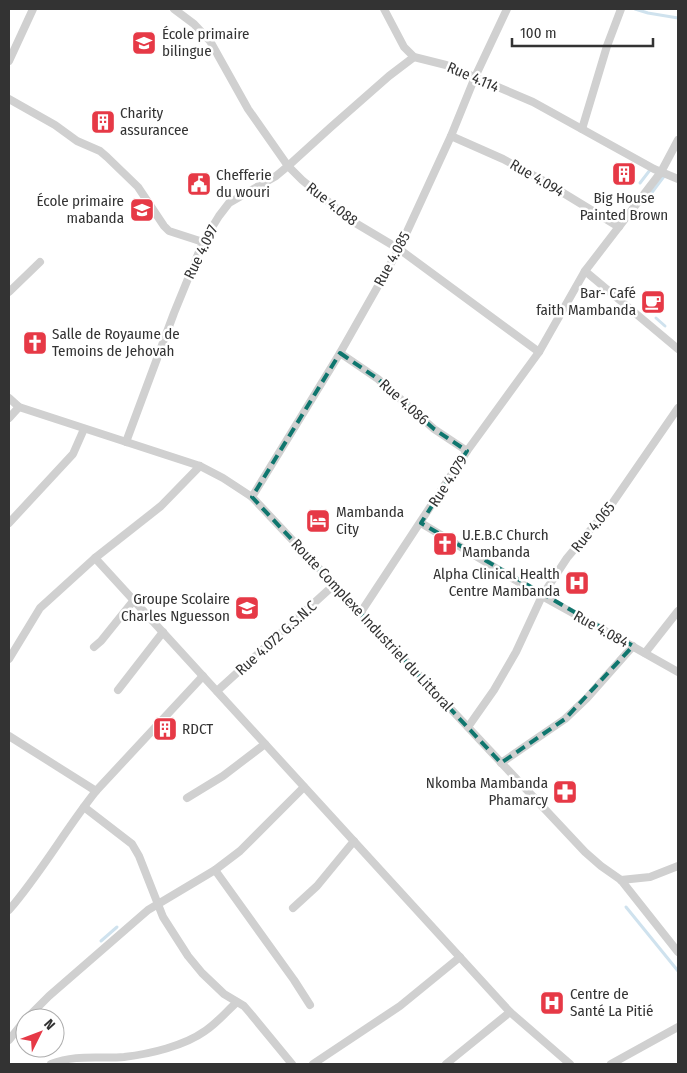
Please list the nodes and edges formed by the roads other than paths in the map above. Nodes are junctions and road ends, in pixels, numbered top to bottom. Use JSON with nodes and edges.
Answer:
{"nodes":[{"id":1,"x":33,"y":9,"type":"edge"},
{"id":2,"x":174,"y":9,"type":"edge"},
{"id":3,"x":384,"y":9,"type":"edge"},
{"id":4,"x":507,"y":9,"type":"edge"},
{"id":5,"x":621,"y":9,"type":"edge"},
{"id":6,"x":414,"y":57,"type":"junction"},
{"id":7,"x":9,"y":61,"type":"edge"},
{"id":8,"x":475,"y":77,"type":"junction"},
{"id":9,"x":9,"y":99,"type":"edge"},
{"id":10,"x":582,"y":129,"type":"junction"},
{"id":11,"x":451,"y":136,"type":"junction"},
{"id":12,"x":678,"y":140,"type":"edge"},
{"id":13,"x":288,"y":166,"type":"junction"},
{"id":14,"x":661,"y":172,"type":"junction"},
{"id":15,"x":678,"y":179,"type":"edge"},
{"id":16,"x":619,"y":227,"type":"junction"},
{"id":17,"x":203,"y":242,"type":"junction"},
{"id":18,"x":400,"y":249,"type":"junction"},
{"id":19,"x":40,"y":262,"type":"dead end"},
{"id":20,"x":586,"y":271,"type":"junction"},
{"id":21,"x":9,"y":292,"type":"edge"},
{"id":22,"x":678,"y":349,"type":"edge"},
{"id":23,"x":539,"y":352,"type":"junction"},
{"id":24,"x":340,"y":353,"type":"junction"},
{"id":25,"x":9,"y":398,"type":"edge"},
{"id":26,"x":19,"y":407,"type":"junction"},
{"id":27,"x":678,"y":408,"type":"edge"},
{"id":28,"x":9,"y":418,"type":"edge"},
{"id":29,"x":84,"y":429,"type":"junction"},
{"id":30,"x":126,"y":442,"type":"junction"},
{"id":31,"x":467,"y":451,"type":"junction"},
{"id":32,"x":200,"y":466,"type":"junction"},
{"id":33,"x":252,"y":497,"type":"junction"},
{"id":34,"x":9,"y":523,"type":"edge"},
{"id":35,"x":421,"y":523,"type":"junction"},
{"id":36,"x":95,"y":558,"type":"junction"},
{"id":37,"x":335,"y":584,"type":"junction"},
{"id":38,"x":542,"y":596,"type":"junction"},
{"id":39,"x":134,"y":600,"type":"junction"},
{"id":40,"x":678,"y":611,"type":"edge"},
{"id":41,"x":361,"y":612,"type":"junction"},
{"id":42,"x":162,"y":632,"type":"junction"},
{"id":43,"x":633,"y":646,"type":"junction"},
{"id":44,"x":94,"y":647,"type":"dead end"},
{"id":45,"x":645,"y":653,"type":"junction"},
{"id":46,"x":9,"y":659,"type":"edge"},
{"id":47,"x":678,"y":672,"type":"edge"},
{"id":48,"x":203,"y":676,"type":"junction"},
{"id":49,"x":118,"y":690,"type":"dead end"},
{"id":50,"x":217,"y":691,"type":"junction"},
{"id":51,"x":468,"y":727,"type":"junction"},
{"id":52,"x":9,"y":736,"type":"edge"},
{"id":53,"x":265,"y":744,"type":"junction"},
{"id":54,"x":502,"y":763,"type":"junction"},
{"id":55,"x":304,"y":786,"type":"junction"},
{"id":56,"x":96,"y":792,"type":"junction"},
{"id":57,"x":187,"y":798,"type":"dead end"},
{"id":58,"x":84,"y":806,"type":"junction"},
{"id":59,"x":354,"y":841,"type":"junction"},
{"id":60,"x":678,"y":866,"type":"edge"},
{"id":61,"x":215,"y":870,"type":"junction"},
{"id":62,"x":621,"y":880,"type":"junction"},
{"id":63,"x":156,"y":904,"type":"junction"},
{"id":64,"x":293,"y":908,"type":"dead end"},
{"id":65,"x":9,"y":910,"type":"edge"},
{"id":66,"x":678,"y":952,"type":"edge"},
{"id":67,"x":460,"y":957,"type":"junction"},
{"id":68,"x":237,"y":1002,"type":"junction"},
{"id":69,"x":310,"y":1005,"type":"dead end"},
{"id":70,"x":37,"y":1008,"type":"edge"},
{"id":71,"x":510,"y":1012,"type":"junction"},
{"id":72,"x":678,"y":1027,"type":"edge"},
{"id":73,"x":116,"y":1061,"type":"edge"},
{"id":74,"x":52,"y":1064,"type":"edge"},
{"id":75,"x":292,"y":1064,"type":"edge"},
{"id":76,"x":313,"y":1064,"type":"edge"},
{"id":77,"x":446,"y":1064,"type":"edge"},
{"id":78,"x":570,"y":1064,"type":"edge"},
{"id":79,"x":611,"y":1064,"type":"edge"}],
"edges":[{"from":1,"to":7,"type":"street"},
{"from":2,"to":13,"type":"street","name":"Rue 4.088"},
{"from":3,"to":6,"type":"street"},
{"from":4,"to":8,"type":"street","name":"Rue 4.085"},
{"from":5,"to":10,"type":"street"},
{"from":6,"to":8,"type":"street","name":"Rue 4.114"},
{"from":6,"to":13,"type":"street","name":"Rue 4.097"},
{"from":8,"to":10,"type":"street","name":"Rue 4.114"},
{"from":8,"to":11,"type":"street","name":"Rue 4.085"},
{"from":9,"to":17,"type":"street"},
{"from":10,"to":14,"type":"street","name":"Rue 4.114"},
{"from":11,"to":16,"type":"street","name":"Rue 4.094"},
{"from":11,"to":18,"type":"street","name":"Rue 4.085"},
{"from":12,"to":14,"type":"street","name":"Rue 4.079"},
{"from":13,"to":17,"type":"street","name":"Rue 4.097"},
{"from":13,"to":18,"type":"street","name":"Rue 4.088"},
{"from":14,"to":15,"type":"street","name":"Rue 4.114"},
{"from":14,"to":16,"type":"street","name":"Rue 4.079"},
{"from":16,"to":20,"type":"street","name":"Rue 4.079"},
{"from":17,"to":30,"type":"street","name":"Rue 4.097"},
{"from":18,"to":23,"type":"street","name":"Rue 4.088"},
{"from":18,"to":24,"type":"street","name":"Rue 4.085"},
{"from":19,"to":21,"type":"street"},
{"from":20,"to":22,"type":"street"},
{"from":20,"to":23,"type":"street","name":"Rue 4.079"},
{"from":23,"to":31,"type":"street","name":"Rue 4.079"},
{"from":24,"to":31,"type":"street","name":"Rue 4.086"},
{"from":24,"to":33,"type":"street","name":"Rue 4.085"},
{"from":25,"to":26,"type":"street"},
{"from":26,"to":28,"type":"street"},
{"from":26,"to":29,"type":"street","name":"Route Complexe Industriel du Littoral"},
{"from":27,"to":38,"type":"street","name":"Rue 4.065"},
{"from":29,"to":30,"type":"street","name":"Route Complexe Industriel du Littoral"},
{"from":29,"to":34,"type":"street"},
{"from":30,"to":32,"type":"street","name":"Route Complexe Industriel du Littoral"},
{"from":31,"to":35,"type":"street","name":"Rue 4.079"},
{"from":32,"to":33,"type":"street","name":"Route Complexe Industriel du Littoral"},
{"from":32,"to":36,"type":"street"},
{"from":33,"to":37,"type":"street","name":"Route Complexe Industriel du Littoral"},
{"from":35,"to":38,"type":"street","name":"Rue 4.084"},
{"from":35,"to":41,"type":"street","name":"Rue 4.079"},
{"from":36,"to":39,"type":"street"},
{"from":36,"to":46,"type":"street"},
{"from":37,"to":41,"type":"street","name":"Route Complexe Industriel du Littoral"},
{"from":37,"to":50,"type":"street","name":"Rue 4.072 G.S.N.C"},
{"from":38,"to":43,"type":"street","name":"Rue 4.084"},
{"from":38,"to":51,"type":"street","name":"Rue 4.065"},
{"from":39,"to":42,"type":"street"},
{"from":39,"to":44,"type":"street"},
{"from":40,"to":45,"type":"street"},
{"from":41,"to":51,"type":"street","name":"Route Complexe Industriel du Littoral"},
{"from":42,"to":48,"type":"street"},
{"from":42,"to":49,"type":"street"},
{"from":43,"to":45,"type":"street","name":"Rue 4.084"},
{"from":43,"to":54,"type":"street"},
{"from":45,"to":47,"type":"street","name":"Rue 4.084"},
{"from":48,"to":50,"type":"street"},
{"from":48,"to":56,"type":"street"},
{"from":50,"to":53,"type":"street"},
{"from":51,"to":54,"type":"street","name":"Route Complexe Industriel du Littoral"},
{"from":52,"to":56,"type":"street"},
{"from":53,"to":55,"type":"street"},
{"from":53,"to":57,"type":"street"},
{"from":54,"to":62,"type":"street","name":"Route Complexe Industriel du Littoral"},
{"from":55,"to":59,"type":"street"},
{"from":55,"to":61,"type":"street"},
{"from":56,"to":58,"type":"street"},
{"from":58,"to":63,"type":"street"},
{"from":58,"to":65,"type":"street"},
{"from":59,"to":64,"type":"street"},
{"from":59,"to":67,"type":"street"},
{"from":60,"to":62,"type":"street"},
{"from":61,"to":63,"type":"street"},
{"from":61,"to":69,"type":"street"},
{"from":62,"to":66,"type":"street","name":"Route Complexe Industriel du Littoral"},
{"from":63,"to":68,"type":"street"},
{"from":63,"to":70,"type":"street"},
{"from":67,"to":71,"type":"street"},
{"from":67,"to":76,"type":"street"},
{"from":68,"to":73,"type":"street"},
{"from":68,"to":75,"type":"street"},
{"from":71,"to":77,"type":"street"},
{"from":71,"to":78,"type":"street"},
{"from":72,"to":79,"type":"street"},
{"from":73,"to":74,"type":"street"}]}
